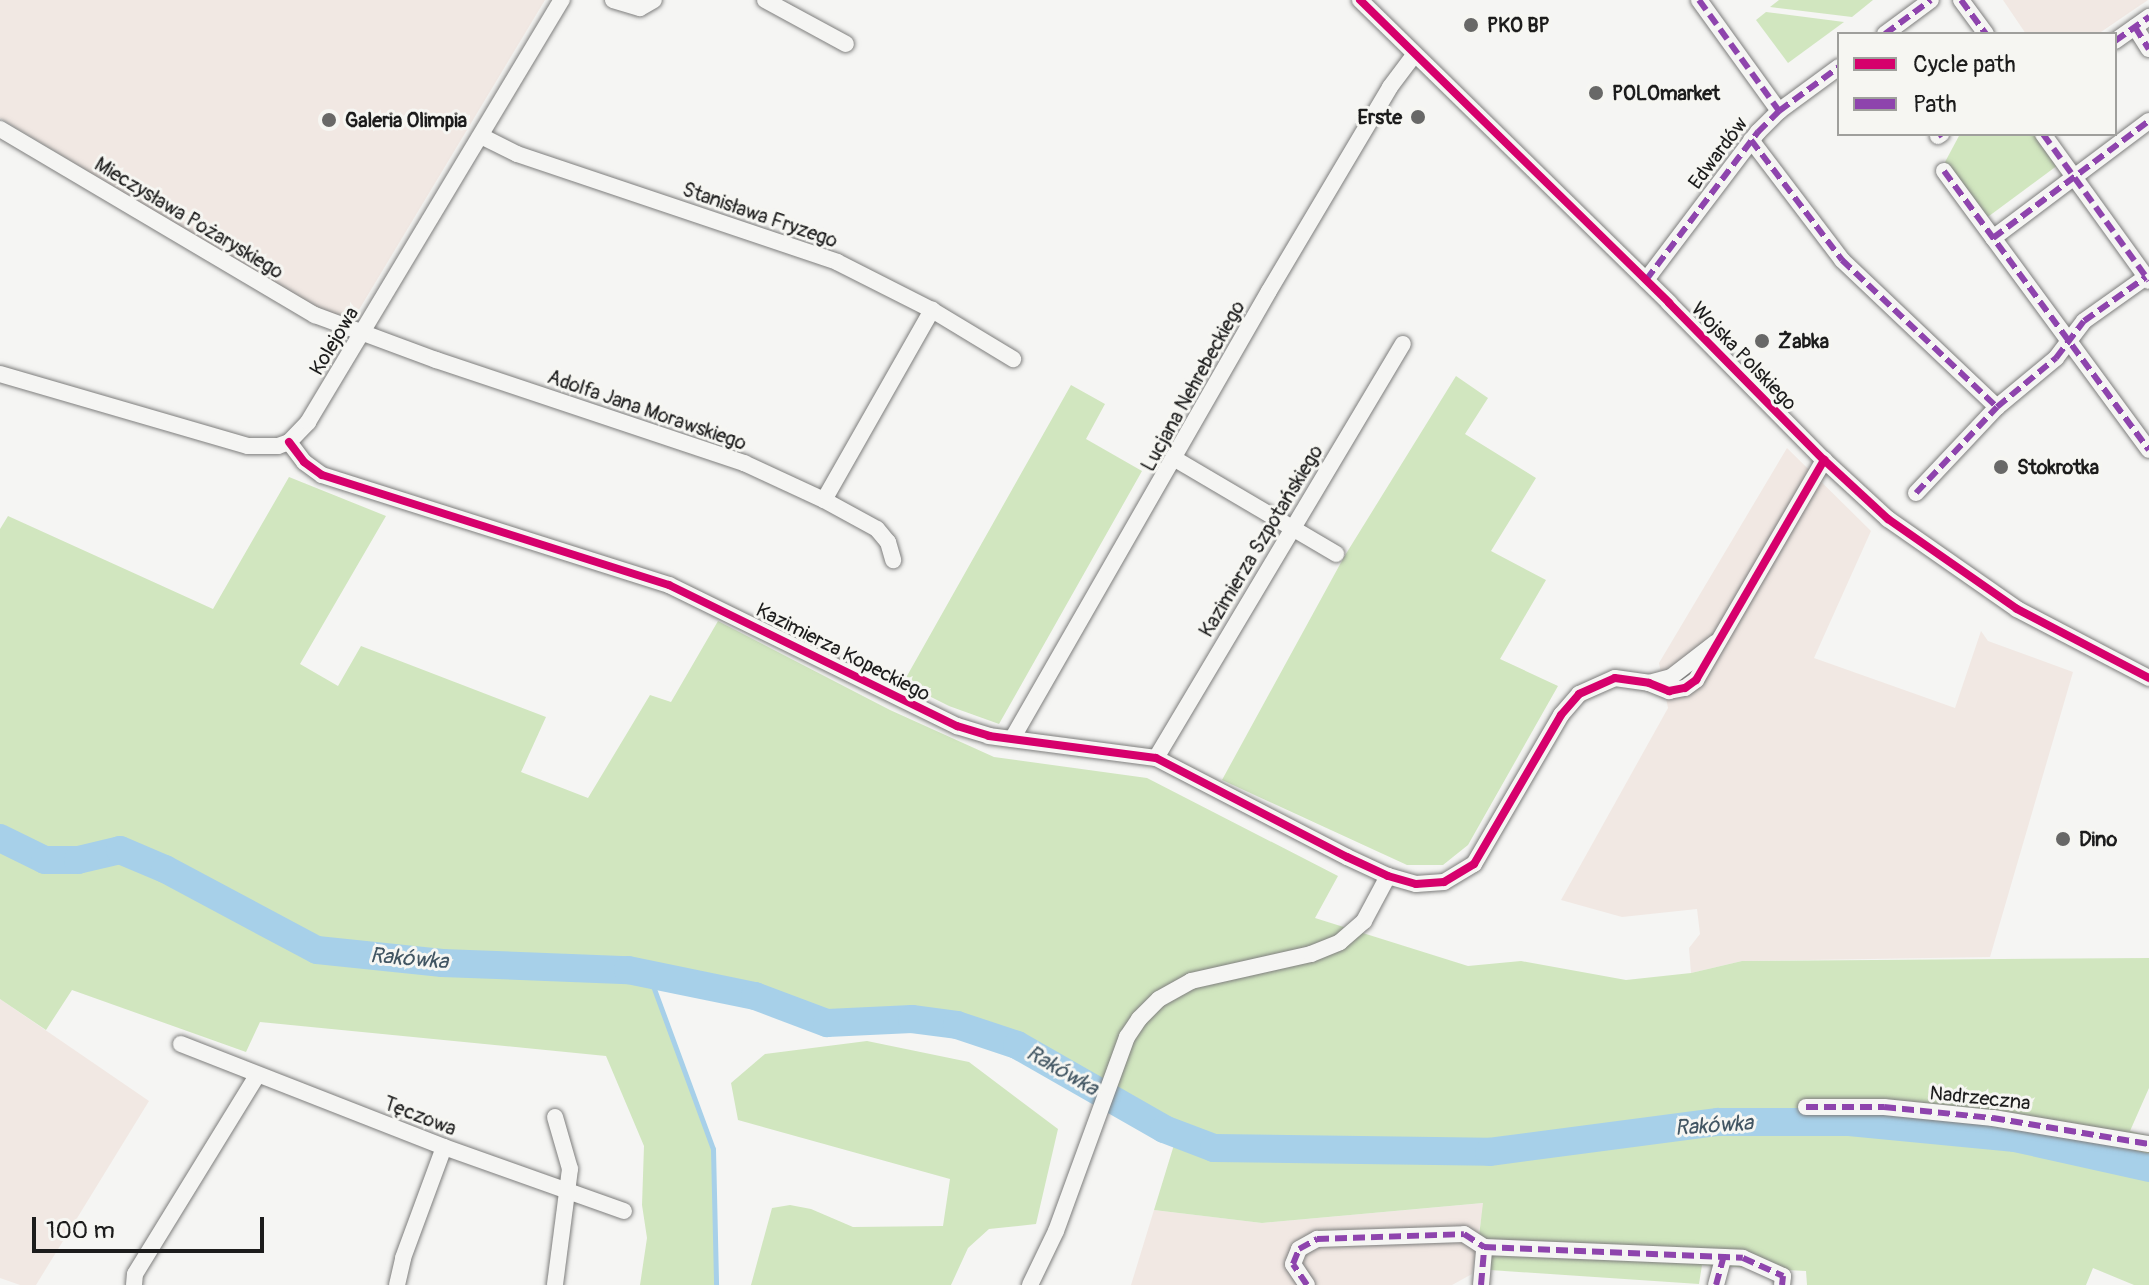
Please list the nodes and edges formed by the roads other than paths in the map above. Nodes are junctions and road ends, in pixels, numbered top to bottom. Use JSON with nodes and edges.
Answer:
{"nodes":[{"id":1,"x":562,"y":0,"type":"edge"},
{"id":2,"x":613,"y":0,"type":"edge"},
{"id":3,"x":654,"y":0,"type":"edge"},
{"id":4,"x":765,"y":0,"type":"edge"},
{"id":5,"x":1360,"y":0,"type":"edge"},
{"id":6,"x":1699,"y":0,"type":"edge"},
{"id":7,"x":1931,"y":0,"type":"edge"},
{"id":8,"x":1961,"y":0,"type":"edge"},
{"id":9,"x":2149,"y":17,"type":"edge"},
{"id":10,"x":2135,"y":27,"type":"junction"},
{"id":11,"x":1888,"y":32,"type":"edge"},
{"id":12,"x":1985,"y":32,"type":"edge"},
{"id":13,"x":2117,"y":40,"type":"edge"},
{"id":14,"x":846,"y":44,"type":"dead end"},
{"id":15,"x":2149,"y":49,"type":"edge"},
{"id":16,"x":1414,"y":55,"type":"junction"},
{"id":17,"x":1837,"y":68,"type":"edge"},
{"id":18,"x":1779,"y":111,"type":"junction"},
{"id":19,"x":2149,"y":121,"type":"edge"},
{"id":20,"x":0,"y":129,"type":"edge"},
{"id":21,"x":481,"y":136,"type":"junction"},
{"id":22,"x":2044,"y":136,"type":"edge"},
{"id":23,"x":1751,"y":140,"type":"junction"},
{"id":24,"x":1944,"y":171,"type":"dead end"},
{"id":25,"x":2074,"y":177,"type":"junction"},
{"id":26,"x":1993,"y":238,"type":"junction"},
{"id":27,"x":2147,"y":279,"type":"edge"},
{"id":28,"x":1646,"y":280,"type":"junction"},
{"id":29,"x":932,"y":310,"type":"junction"},
{"id":30,"x":362,"y":334,"type":"junction"},
{"id":31,"x":2069,"y":342,"type":"junction"},
{"id":32,"x":1403,"y":344,"type":"dead end"},
{"id":33,"x":1013,"y":359,"type":"dead end"},
{"id":34,"x":0,"y":374,"type":"edge"},
{"id":35,"x":1997,"y":407,"type":"junction"},
{"id":36,"x":289,"y":442,"type":"junction"},
{"id":37,"x":2149,"y":450,"type":"edge"},
{"id":38,"x":1175,"y":459,"type":"junction"},
{"id":39,"x":1824,"y":460,"type":"junction"},
{"id":40,"x":1916,"y":493,"type":"dead end"},
{"id":41,"x":824,"y":500,"type":"junction"},
{"id":42,"x":1292,"y":527,"type":"junction"},
{"id":43,"x":1336,"y":554,"type":"dead end"},
{"id":44,"x":893,"y":560,"type":"dead end"},
{"id":45,"x":2149,"y":678,"type":"edge"},
{"id":46,"x":1012,"y":739,"type":"junction"},
{"id":47,"x":1156,"y":758,"type":"junction"},
{"id":48,"x":1388,"y":876,"type":"junction"},
{"id":49,"x":181,"y":1044,"type":"dead end"},
{"id":50,"x":257,"y":1076,"type":"junction"},
{"id":51,"x":1806,"y":1107,"type":"dead end"},
{"id":52,"x":555,"y":1117,"type":"dead end"},
{"id":53,"x":2149,"y":1144,"type":"edge"},
{"id":54,"x":444,"y":1147,"type":"junction"},
{"id":55,"x":569,"y":1192,"type":"junction"},
{"id":56,"x":624,"y":1211,"type":"dead end"},
{"id":57,"x":1484,"y":1247,"type":"junction"},
{"id":58,"x":1723,"y":1258,"type":"junction"},
{"id":59,"x":134,"y":1285,"type":"edge"},
{"id":60,"x":397,"y":1285,"type":"edge"},
{"id":61,"x":555,"y":1285,"type":"edge"},
{"id":62,"x":1030,"y":1285,"type":"edge"},
{"id":63,"x":1307,"y":1285,"type":"edge"},
{"id":64,"x":1481,"y":1285,"type":"edge"},
{"id":65,"x":1716,"y":1285,"type":"edge"},
{"id":66,"x":1782,"y":1285,"type":"edge"}],
"edges":[{"from":1,"to":21,"type":"street","name":"Kolejowa"},
{"from":2,"to":3,"type":"street"},
{"from":4,"to":14,"type":"street"},
{"from":5,"to":16,"type":"street","name":"Wojska Polskiego"},
{"from":6,"to":18,"type":"street"},
{"from":7,"to":11,"type":"street"},
{"from":8,"to":12,"type":"street"},
{"from":9,"to":10,"type":"street"},
{"from":10,"to":13,"type":"street"},
{"from":10,"to":15,"type":"street"},
{"from":16,"to":28,"type":"street","name":"Wojska Polskiego"},
{"from":16,"to":38,"type":"street","name":"Lucjana Nehrebeckiego"},
{"from":17,"to":18,"type":"street","name":"Edwardów"},
{"from":18,"to":23,"type":"street","name":"Edwardów"},
{"from":19,"to":25,"type":"street"},
{"from":20,"to":30,"type":"street","name":"Mieczysława Pożaryskiego"},
{"from":21,"to":29,"type":"street","name":"Stanisława Fryzego"},
{"from":21,"to":30,"type":"street","name":"Kolejowa"},
{"from":22,"to":25,"type":"street"},
{"from":23,"to":28,"type":"street","name":"Edwardów"},
{"from":23,"to":35,"type":"street"},
{"from":24,"to":26,"type":"street"},
{"from":25,"to":26,"type":"street"},
{"from":25,"to":27,"type":"street"},
{"from":26,"to":31,"type":"street"},
{"from":27,"to":31,"type":"street"},
{"from":28,"to":39,"type":"street","name":"Wojska Polskiego"},
{"from":29,"to":33,"type":"street","name":"Stanisława Fryzego"},
{"from":29,"to":41,"type":"street"},
{"from":30,"to":36,"type":"street","name":"Kolejowa"},
{"from":30,"to":41,"type":"street","name":"Adolfa Jana Morawskiego"},
{"from":31,"to":35,"type":"street"},
{"from":31,"to":37,"type":"street"},
{"from":32,"to":42,"type":"street","name":"Kazimierza Szpotańskiego"},
{"from":34,"to":36,"type":"street"},
{"from":35,"to":40,"type":"street"},
{"from":36,"to":46,"type":"street","name":"Kazimierza Kopeckiego"},
{"from":38,"to":42,"type":"street"},
{"from":38,"to":46,"type":"street","name":"Lucjana Nehrebeckiego"},
{"from":39,"to":45,"type":"street","name":"Wojska Polskiego"},
{"from":39,"to":48,"type":"street","name":"Kazimierza Kopeckiego"},
{"from":41,"to":44,"type":"street","name":"Adolfa Jana Morawskiego"},
{"from":42,"to":43,"type":"street"},
{"from":42,"to":47,"type":"street","name":"Kazimierza Szpotańskiego"},
{"from":46,"to":47,"type":"street","name":"Kazimierza Kopeckiego"},
{"from":47,"to":48,"type":"street","name":"Kazimierza Kopeckiego"},
{"from":48,"to":62,"type":"street"},
{"from":49,"to":50,"type":"street","name":"Tęczowa"},
{"from":50,"to":54,"type":"street","name":"Tęczowa"},
{"from":50,"to":59,"type":"street"},
{"from":51,"to":53,"type":"street","name":"Nadrzeczna"},
{"from":52,"to":55,"type":"street"},
{"from":54,"to":55,"type":"street","name":"Tęczowa"},
{"from":54,"to":60,"type":"street"},
{"from":55,"to":56,"type":"street","name":"Tęczowa"},
{"from":55,"to":61,"type":"street"},
{"from":57,"to":58,"type":"street"},
{"from":57,"to":63,"type":"street"},
{"from":57,"to":64,"type":"street"},
{"from":58,"to":65,"type":"street"},
{"from":58,"to":66,"type":"street"}]}
